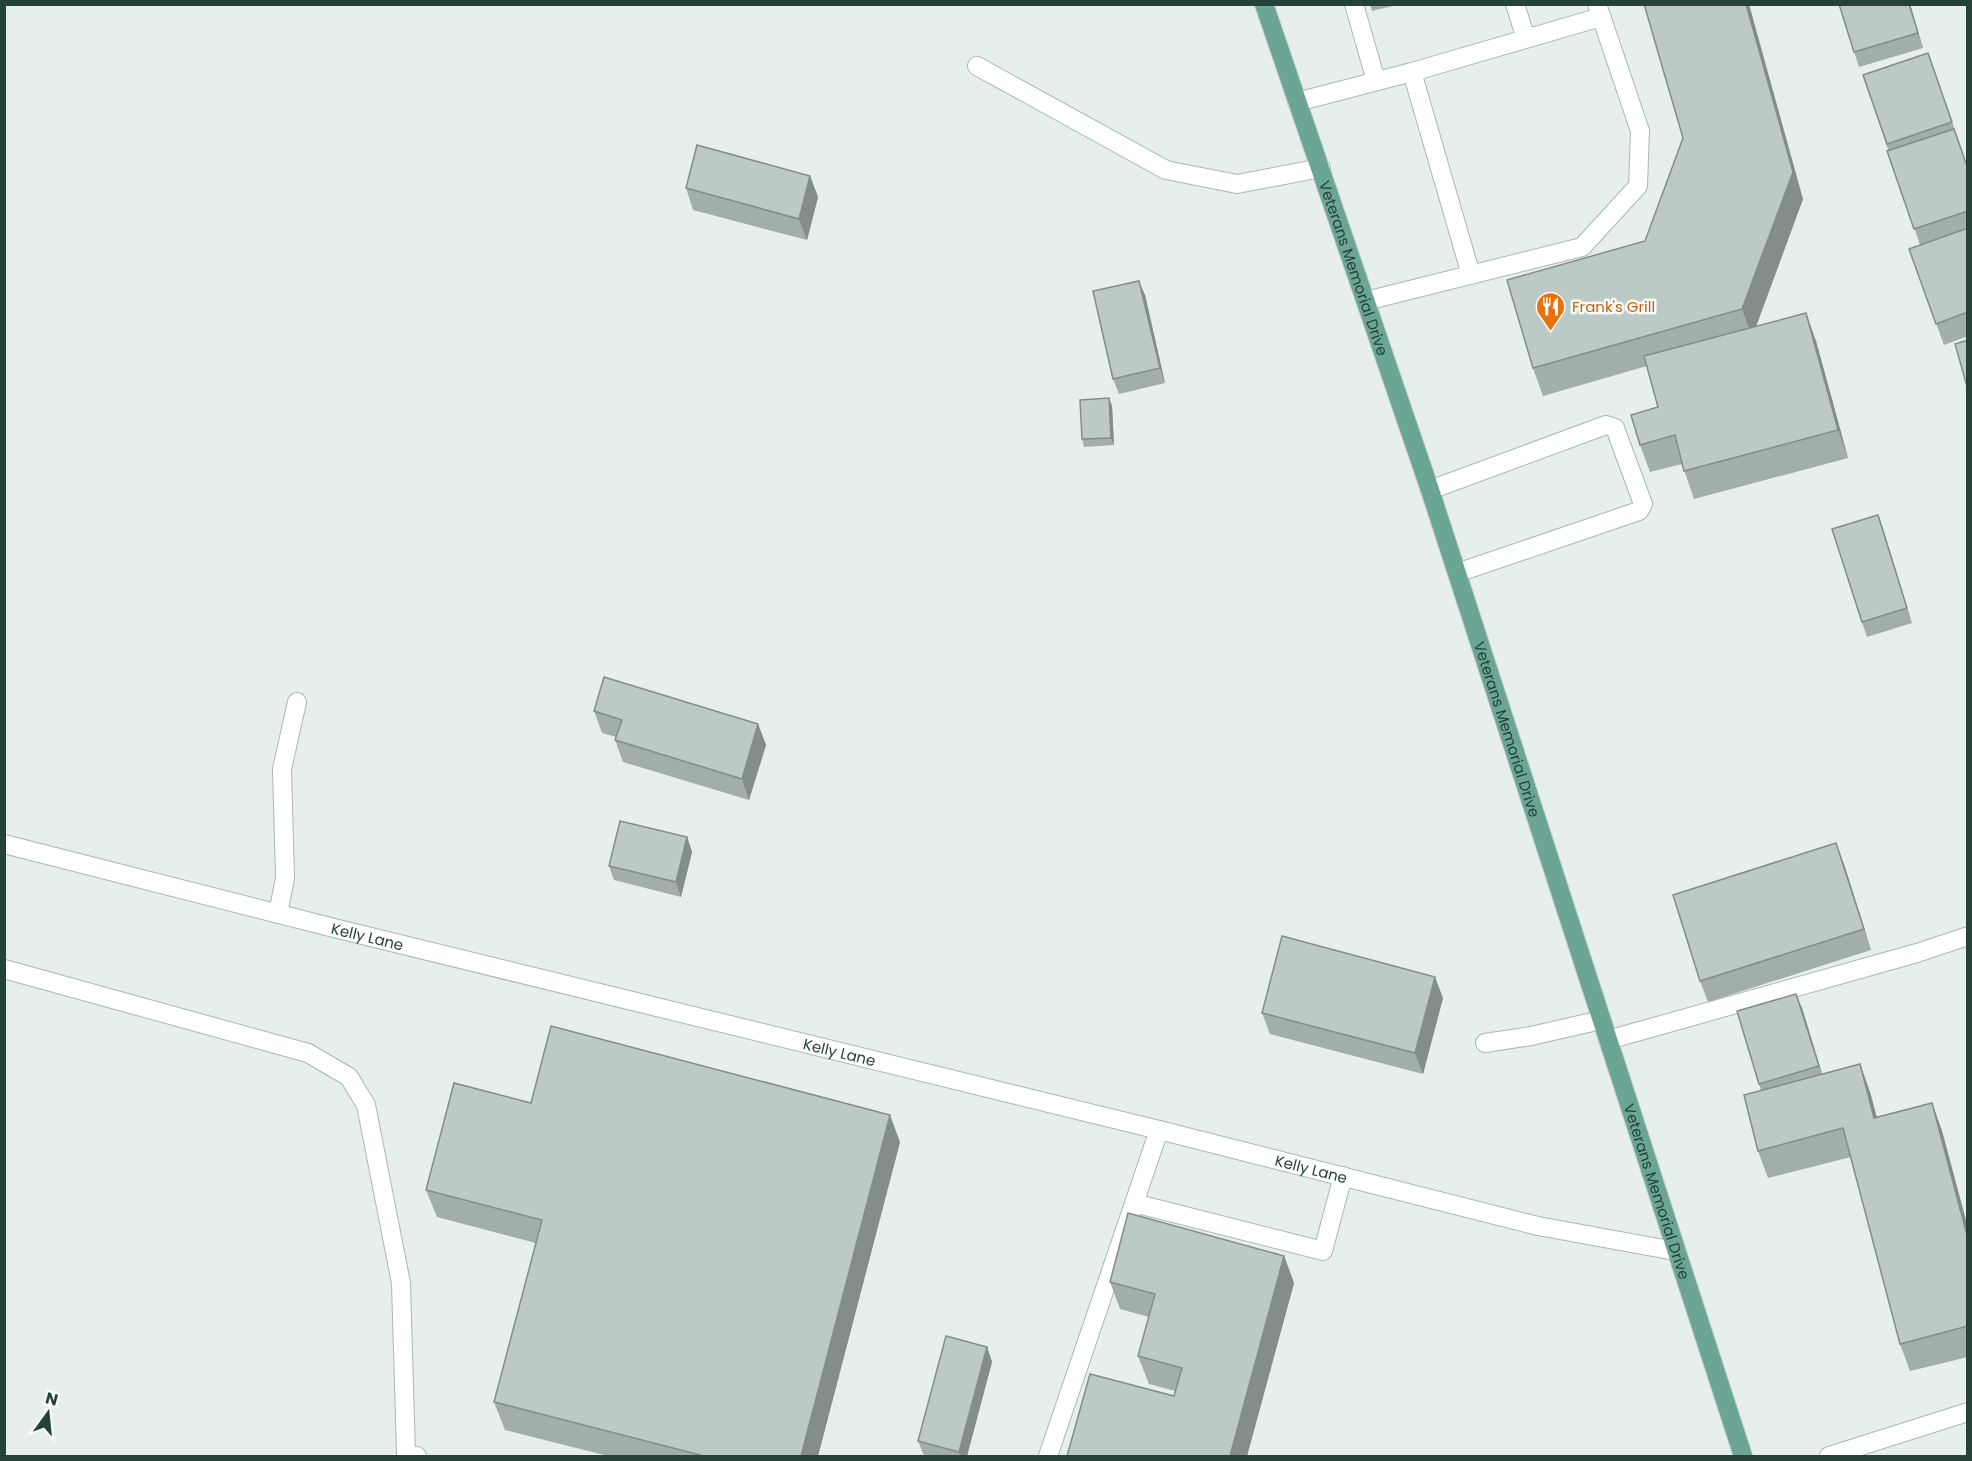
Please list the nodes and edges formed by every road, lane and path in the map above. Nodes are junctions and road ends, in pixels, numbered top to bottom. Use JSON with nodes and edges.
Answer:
{"nodes":[{"id":1,"x":1264,"y":4,"type":"edge"},
{"id":2,"x":1354,"y":4,"type":"edge"},
{"id":3,"x":1515,"y":4,"type":"edge"},
{"id":4,"x":1599,"y":11,"type":"edge"},
{"id":5,"x":1526,"y":39,"type":"junction"},
{"id":6,"x":977,"y":66,"type":"dead end"},
{"id":7,"x":1412,"y":72,"type":"junction"},
{"id":8,"x":1376,"y":81,"type":"junction"},
{"id":9,"x":1297,"y":102,"type":"junction"},
{"id":10,"x":1321,"y":168,"type":"junction"},
{"id":11,"x":1471,"y":275,"type":"junction"},
{"id":12,"x":1366,"y":301,"type":"junction"},
{"id":13,"x":1430,"y":490,"type":"junction"},
{"id":14,"x":1457,"y":573,"type":"junction"},
{"id":15,"x":297,"y":702,"type":"dead end"},
{"id":16,"x":4,"y":844,"type":"edge"},
{"id":17,"x":278,"y":914,"type":"junction"},
{"id":18,"x":1968,"y":936,"type":"edge"},
{"id":19,"x":4,"y":969,"type":"edge"},
{"id":20,"x":1601,"y":1020,"type":"junction"},
{"id":21,"x":1608,"y":1040,"type":"junction"},
{"id":22,"x":1485,"y":1043,"type":"dead end"},
{"id":23,"x":1159,"y":1130,"type":"junction"},
{"id":24,"x":1343,"y":1176,"type":"junction"},
{"id":25,"x":1134,"y":1203,"type":"junction"},
{"id":26,"x":1675,"y":1251,"type":"junction"},
{"id":27,"x":1968,"y":1412,"type":"edge"},
{"id":28,"x":408,"y":1456,"type":"edge"},
{"id":29,"x":1048,"y":1456,"type":"edge"},
{"id":30,"x":1743,"y":1456,"type":"edge"},
{"id":31,"x":1829,"y":1456,"type":"edge"}],
"edges":[{"from":1,"to":9,"type":"main road","name":"Veterans Memorial Drive"},
{"from":2,"to":8,"type":"street"},
{"from":3,"to":5,"type":"street"},
{"from":4,"to":5,"type":"street"},
{"from":4,"to":11,"type":"street"},
{"from":5,"to":7,"type":"street"},
{"from":6,"to":10,"type":"street"},
{"from":7,"to":8,"type":"street"},
{"from":7,"to":11,"type":"street"},
{"from":8,"to":9,"type":"street"},
{"from":9,"to":10,"type":"main road","name":"Veterans Memorial Drive"},
{"from":10,"to":12,"type":"main road","name":"Veterans Memorial Drive"},
{"from":11,"to":12,"type":"street"},
{"from":12,"to":13,"type":"main road","name":"Veterans Memorial Drive"},
{"from":13,"to":14,"type":"main road","name":"Veterans Memorial Drive"},
{"from":13,"to":14,"type":"street"},
{"from":14,"to":20,"type":"main road","name":"Veterans Memorial Drive"},
{"from":15,"to":17,"type":"street"},
{"from":16,"to":17,"type":"street","name":"Kelly Lane"},
{"from":17,"to":23,"type":"street","name":"Kelly Lane"},
{"from":18,"to":21,"type":"street"},
{"from":19,"to":28,"type":"street"},
{"from":20,"to":21,"type":"main road","name":"Veterans Memorial Drive"},
{"from":20,"to":22,"type":"street"},
{"from":21,"to":26,"type":"main road","name":"Veterans Memorial Drive"},
{"from":23,"to":24,"type":"street","name":"Kelly Lane"},
{"from":23,"to":25,"type":"street"},
{"from":24,"to":25,"type":"street"},
{"from":24,"to":26,"type":"street","name":"Kelly Lane"},
{"from":25,"to":29,"type":"street"},
{"from":26,"to":30,"type":"main road","name":"Veterans Memorial Drive"},
{"from":27,"to":31,"type":"street"}]}
